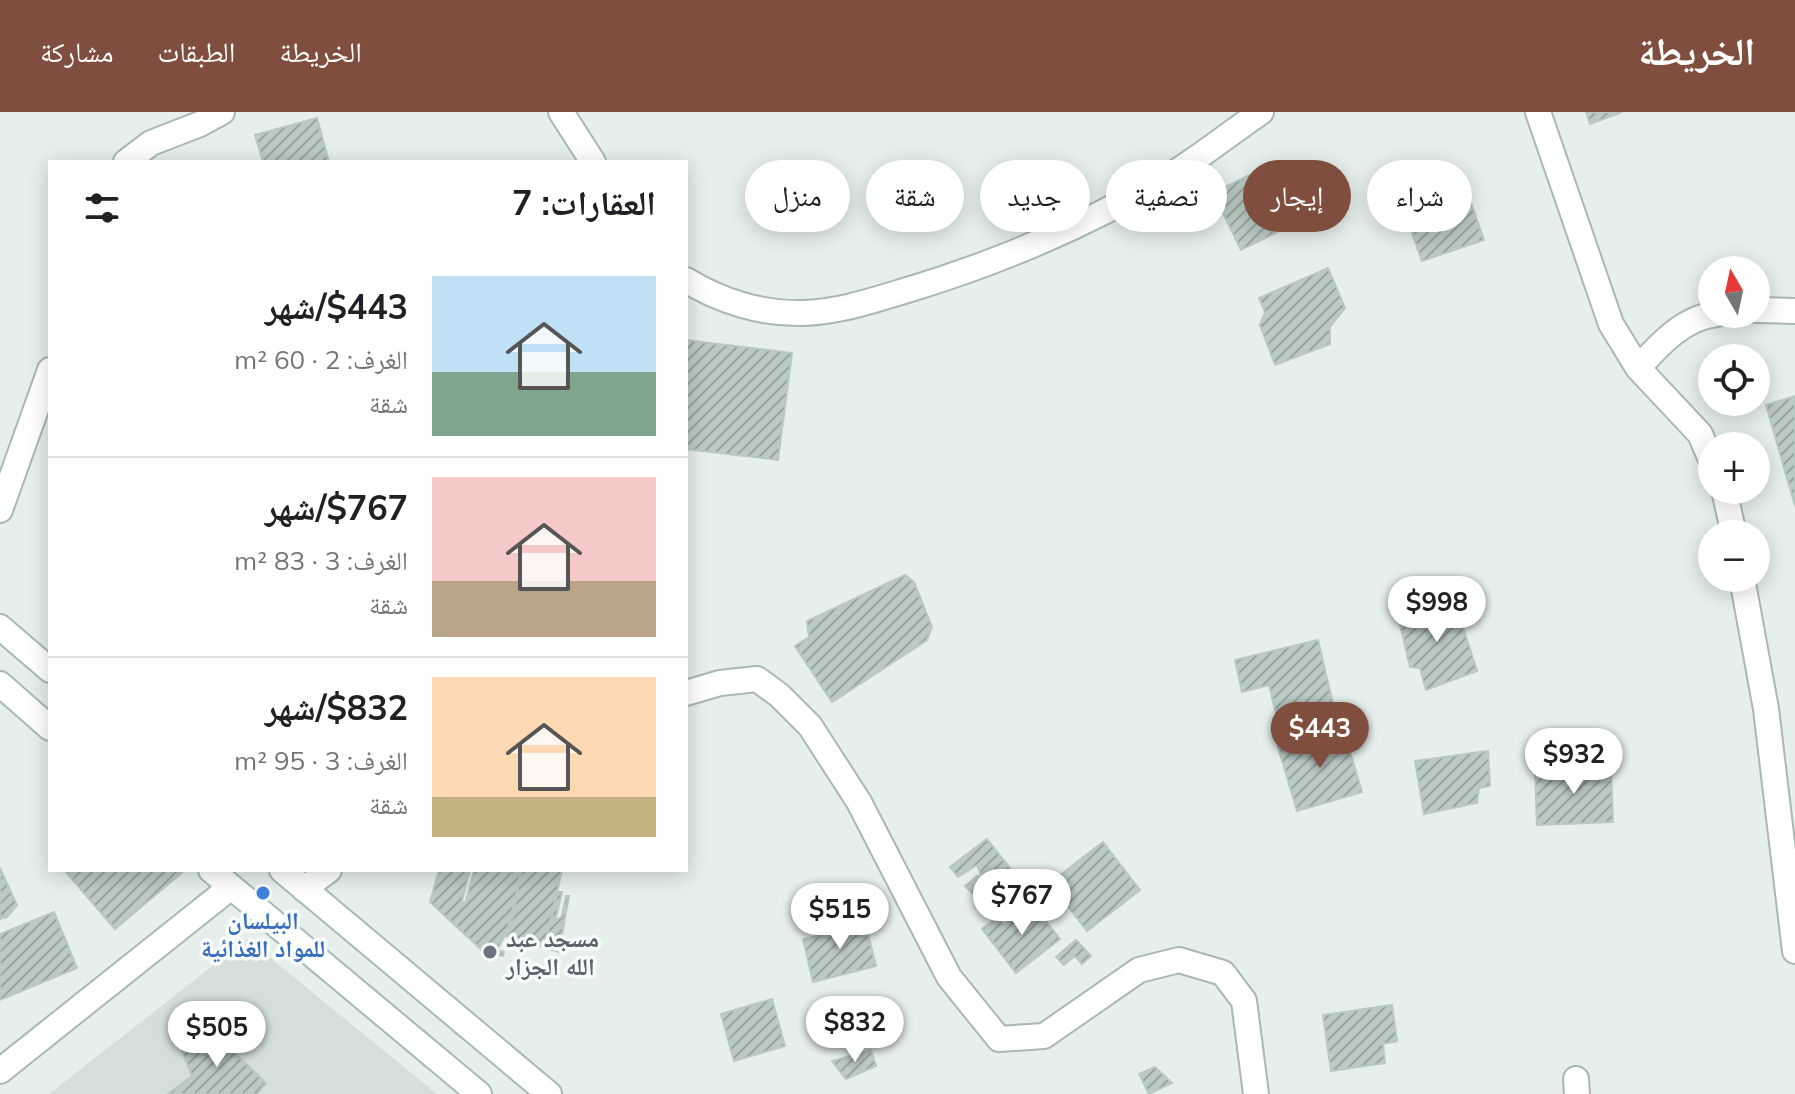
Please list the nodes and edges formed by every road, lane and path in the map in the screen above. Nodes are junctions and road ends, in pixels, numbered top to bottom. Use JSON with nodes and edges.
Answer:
{"nodes":[{"id":1,"x":222,"y":112,"type":"edge"},
{"id":2,"x":561,"y":112,"type":"edge"},
{"id":3,"x":1261,"y":112,"type":"edge"},
{"id":4,"x":1538,"y":112,"type":"edge"},
{"id":5,"x":129,"y":160,"type":"edge"},
{"id":6,"x":592,"y":160,"type":"edge"},
{"id":7,"x":688,"y":281,"type":"edge"},
{"id":8,"x":1770,"y":310,"type":"edge"},
{"id":9,"x":1795,"y":311,"type":"edge"},
{"id":10,"x":1698,"y":320,"type":"edge"},
{"id":11,"x":1638,"y":368,"type":"junction"},
{"id":12,"x":48,"y":384,"type":"edge"},
{"id":13,"x":1698,"y":432,"type":"edge"},
{"id":14,"x":0,"y":510,"type":"edge"},
{"id":15,"x":1745,"y":592,"type":"edge"},
{"id":16,"x":0,"y":627,"type":"edge"},
{"id":17,"x":48,"y":668,"type":"edge"},
{"id":18,"x":0,"y":684,"type":"edge"},
{"id":19,"x":688,"y":692,"type":"edge"},
{"id":20,"x":48,"y":726,"type":"edge"},
{"id":21,"x":213,"y":872,"type":"edge"},
{"id":22,"x":284,"y":872,"type":"edge"},
{"id":23,"x":326,"y":872,"type":"edge"},
{"id":24,"x":231,"y":887,"type":"junction"},
{"id":25,"x":304,"y":889,"type":"junction"},
{"id":26,"x":1795,"y":951,"type":"edge"},
{"id":27,"x":0,"y":1071,"type":"edge"},
{"id":28,"x":479,"y":1094,"type":"edge"},
{"id":29,"x":549,"y":1094,"type":"edge"},
{"id":30,"x":1256,"y":1094,"type":"edge"}],
"edges":[{"from":1,"to":5,"type":"street"},
{"from":2,"to":6,"type":"street"},
{"from":3,"to":7,"type":"street"},
{"from":4,"to":11,"type":"street"},
{"from":8,"to":9,"type":"street"},
{"from":10,"to":11,"type":"street"},
{"from":11,"to":13,"type":"street"},
{"from":12,"to":14,"type":"street"},
{"from":15,"to":26,"type":"street"},
{"from":16,"to":17,"type":"street"},
{"from":18,"to":20,"type":"street"},
{"from":19,"to":30,"type":"street"},
{"from":21,"to":24,"type":"street"},
{"from":22,"to":25,"type":"street"},
{"from":23,"to":25,"type":"street"},
{"from":24,"to":27,"type":"street"},
{"from":24,"to":28,"type":"street"},
{"from":25,"to":29,"type":"street"}]}
